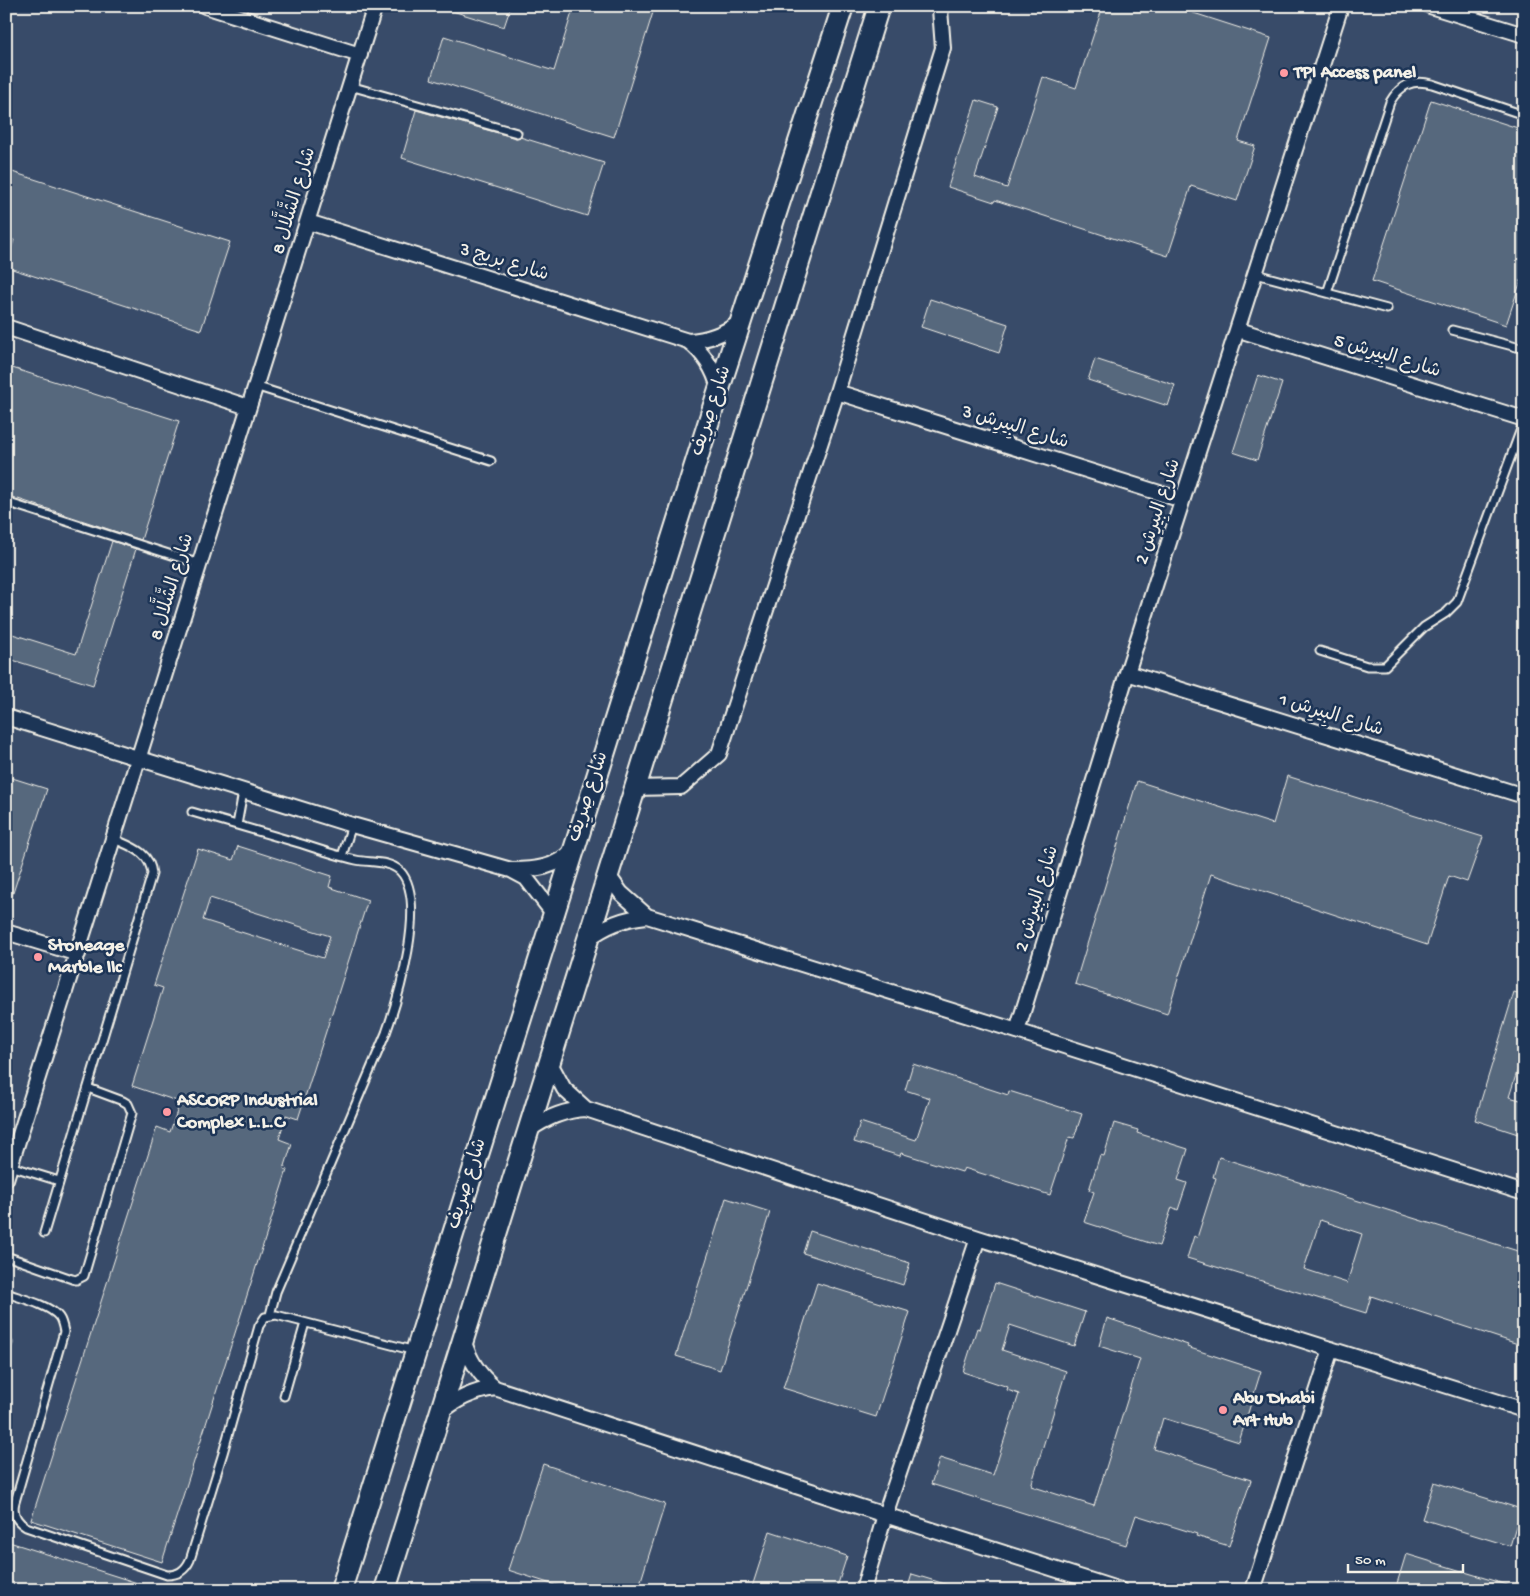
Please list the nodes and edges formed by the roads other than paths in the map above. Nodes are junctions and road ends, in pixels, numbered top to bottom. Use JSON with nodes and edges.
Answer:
{"nodes":[{"id":1,"x":204,"y":6,"type":"edge"},
{"id":2,"x":375,"y":6,"type":"edge"},
{"id":3,"x":843,"y":6,"type":"edge"},
{"id":4,"x":879,"y":6,"type":"edge"},
{"id":5,"x":938,"y":6,"type":"edge"},
{"id":6,"x":1341,"y":6,"type":"edge"},
{"id":7,"x":1430,"y":6,"type":"edge"},
{"id":8,"x":1524,"y":35,"type":"edge"},
{"id":9,"x":360,"y":55,"type":"junction"},
{"id":10,"x":350,"y":86,"type":"junction"},
{"id":11,"x":1524,"y":115,"type":"edge"},
{"id":12,"x":517,"y":132,"type":"dead end"},
{"id":13,"x":308,"y":222,"type":"junction"},
{"id":14,"x":1256,"y":274,"type":"junction"},
{"id":15,"x":1327,"y":293,"type":"junction"},
{"id":16,"x":1387,"y":309,"type":"dead end"},
{"id":17,"x":740,"y":322,"type":"junction"},
{"id":18,"x":6,"y":327,"type":"edge"},
{"id":19,"x":1239,"y":330,"type":"junction"},
{"id":20,"x":1452,"y":330,"type":"dead end"},
{"id":21,"x":688,"y":341,"type":"junction"},
{"id":22,"x":1524,"y":349,"type":"edge"},
{"id":23,"x":255,"y":386,"type":"junction"},
{"id":24,"x":719,"y":389,"type":"junction"},
{"id":25,"x":837,"y":392,"type":"junction"},
{"id":26,"x":248,"y":407,"type":"junction"},
{"id":27,"x":1524,"y":420,"type":"edge"},
{"id":28,"x":491,"y":461,"type":"dead end"},
{"id":29,"x":1182,"y":500,"type":"junction"},
{"id":30,"x":6,"y":502,"type":"edge"},
{"id":31,"x":200,"y":564,"type":"junction"},
{"id":32,"x":1320,"y":651,"type":"dead end"},
{"id":33,"x":1127,"y":673,"type":"junction"},
{"id":34,"x":6,"y":717,"type":"edge"},
{"id":35,"x":139,"y":759,"type":"junction"},
{"id":36,"x":634,"y":788,"type":"junction"},
{"id":37,"x":243,"y":792,"type":"junction"},
{"id":38,"x":1524,"y":796,"type":"edge"},
{"id":39,"x":192,"y":812,"type":"dead end"},
{"id":40,"x":237,"y":825,"type":"junction"},
{"id":41,"x":352,"y":825,"type":"junction"},
{"id":42,"x":114,"y":839,"type":"junction"},
{"id":43,"x":573,"y":850,"type":"junction"},
{"id":44,"x":342,"y":856,"type":"junction"},
{"id":45,"x":511,"y":870,"type":"junction"},
{"id":46,"x":608,"y":875,"type":"junction"},
{"id":47,"x":553,"y":913,"type":"junction"},
{"id":48,"x":647,"y":916,"type":"junction"},
{"id":49,"x":6,"y":932,"type":"edge"},
{"id":50,"x":588,"y":939,"type":"junction"},
{"id":51,"x":78,"y":954,"type":"junction"},
{"id":52,"x":1017,"y":1031,"type":"junction"},
{"id":53,"x":550,"y":1063,"type":"junction"},
{"id":54,"x":88,"y":1088,"type":"junction"},
{"id":55,"x":586,"y":1109,"type":"junction"},
{"id":56,"x":529,"y":1130,"type":"junction"},
{"id":57,"x":8,"y":1172,"type":"edge"},
{"id":58,"x":59,"y":1181,"type":"junction"},
{"id":59,"x":1524,"y":1193,"type":"edge"},
{"id":60,"x":44,"y":1233,"type":"dead end"},
{"id":61,"x":978,"y":1238,"type":"junction"},
{"id":62,"x":6,"y":1256,"type":"edge"},
{"id":63,"x":6,"y":1293,"type":"edge"},
{"id":64,"x":270,"y":1315,"type":"junction"},
{"id":65,"x":305,"y":1323,"type":"junction"},
{"id":66,"x":462,"y":1338,"type":"junction"},
{"id":67,"x":1330,"y":1349,"type":"junction"},
{"id":68,"x":415,"y":1352,"type":"junction"},
{"id":69,"x":495,"y":1388,"type":"junction"},
{"id":70,"x":284,"y":1396,"type":"dead end"},
{"id":71,"x":1524,"y":1410,"type":"edge"},
{"id":72,"x":440,"y":1413,"type":"junction"},
{"id":73,"x":885,"y":1516,"type":"junction"},
{"id":74,"x":1115,"y":1589,"type":"edge"},
{"id":75,"x":341,"y":1590,"type":"edge"},
{"id":76,"x":385,"y":1590,"type":"edge"},
{"id":77,"x":863,"y":1590,"type":"edge"},
{"id":78,"x":1253,"y":1590,"type":"edge"}],
"edges":[{"from":1,"to":9,"type":"street"},
{"from":2,"to":9,"type":"street","name":"شارع الشَّلَّال 8"},
{"from":3,"to":17,"type":"main road","name":"شارع صِرِيف"},
{"from":4,"to":36,"type":"main road","name":"شارع صِرِيف"},
{"from":5,"to":25,"type":"street"},
{"from":6,"to":14,"type":"street","name":"شارع البِيرِش 2"},
{"from":7,"to":8,"type":"street"},
{"from":9,"to":10,"type":"street","name":"شارع الشَّلَّال 8"},
{"from":10,"to":12,"type":"lane"},
{"from":10,"to":13,"type":"street","name":"شارع الشَّلَّال 8"},
{"from":11,"to":15,"type":"lane"},
{"from":13,"to":21,"type":"street","name":"شارع بريج 3"},
{"from":13,"to":23,"type":"street","name":"شارع الشَّلَّال 8"},
{"from":14,"to":15,"type":"lane"},
{"from":14,"to":19,"type":"street","name":"شارع البِيرِش 2"},
{"from":15,"to":16,"type":"lane"},
{"from":17,"to":21,"type":"street","name":"شارع بريج 3"},
{"from":17,"to":24,"type":"main road","name":"شارع صِرِيف"},
{"from":18,"to":26,"type":"street"},
{"from":19,"to":27,"type":"street","name":"شارع البِيرِش 5"},
{"from":19,"to":29,"type":"street","name":"شارع البِيرِش 2"},
{"from":20,"to":22,"type":"lane"},
{"from":21,"to":24,"type":"street","name":"شارع بريج 3"},
{"from":23,"to":26,"type":"street","name":"شارع الشَّلَّال 8"},
{"from":23,"to":28,"type":"lane"},
{"from":24,"to":43,"type":"main road","name":"شارع صِرِيف"},
{"from":25,"to":29,"type":"street","name":"شارع البِيرِش 3"},
{"from":25,"to":36,"type":"street"},
{"from":26,"to":31,"type":"street","name":"شارع الشَّلَّال 8"},
{"from":27,"to":32,"type":"lane"},
{"from":29,"to":33,"type":"street","name":"شارع البِيرِش 2"},
{"from":30,"to":31,"type":"lane"},
{"from":31,"to":35,"type":"street","name":"شارع الشَّلَّال 8"},
{"from":33,"to":38,"type":"street","name":"شارع البِيرِش 1"},
{"from":33,"to":52,"type":"street","name":"شارع البِيرِش 2"},
{"from":34,"to":35,"type":"street"},
{"from":35,"to":37,"type":"street"},
{"from":35,"to":42,"type":"street","name":"شارع الشَّلَّال 8"},
{"from":36,"to":46,"type":"main road","name":"شارع صِرِيف"},
{"from":37,"to":40,"type":"lane"},
{"from":37,"to":41,"type":"street"},
{"from":39,"to":40,"type":"lane"},
{"from":40,"to":44,"type":"lane"},
{"from":41,"to":44,"type":"lane"},
{"from":41,"to":45,"type":"street"},
{"from":42,"to":51,"type":"street","name":"شارع الشَّلَّال 8"},
{"from":42,"to":54,"type":"lane"},
{"from":43,"to":45,"type":"street"},
{"from":43,"to":47,"type":"main road","name":"شارع صِرِيف"},
{"from":44,"to":64,"type":"lane"},
{"from":45,"to":47,"type":"street"},
{"from":46,"to":48,"type":"street"},
{"from":46,"to":50,"type":"main road","name":"شارع صِرِيف"},
{"from":47,"to":68,"type":"main road","name":"شارع صِرِيف"},
{"from":48,"to":50,"type":"street"},
{"from":48,"to":52,"type":"street"},
{"from":49,"to":51,"type":"street"},
{"from":50,"to":53,"type":"main road","name":"شارع صِرِيف"},
{"from":51,"to":57,"type":"street","name":"شارع الشَّلَّال 8"},
{"from":52,"to":59,"type":"street"},
{"from":53,"to":55,"type":"street"},
{"from":53,"to":56,"type":"main road","name":"شارع صِرِيف"},
{"from":54,"to":58,"type":"lane"},
{"from":54,"to":62,"type":"lane"},
{"from":55,"to":56,"type":"street"},
{"from":55,"to":61,"type":"street"},
{"from":56,"to":66,"type":"main road","name":"شارع صِرِيف"},
{"from":57,"to":58,"type":"lane"},
{"from":58,"to":60,"type":"lane"},
{"from":61,"to":67,"type":"street"},
{"from":61,"to":73,"type":"street"},
{"from":63,"to":64,"type":"lane"},
{"from":64,"to":65,"type":"lane"},
{"from":65,"to":68,"type":"lane"},
{"from":65,"to":70,"type":"lane"},
{"from":66,"to":69,"type":"street"},
{"from":66,"to":72,"type":"main road","name":"شارع صِرِيف"},
{"from":67,"to":71,"type":"street"},
{"from":67,"to":78,"type":"street"},
{"from":68,"to":75,"type":"main road","name":"شارع صِرِيف"},
{"from":69,"to":72,"type":"street"},
{"from":69,"to":73,"type":"street"},
{"from":72,"to":76,"type":"main road","name":"شارع صِرِيف"},
{"from":73,"to":74,"type":"street"},
{"from":73,"to":77,"type":"street"}]}
